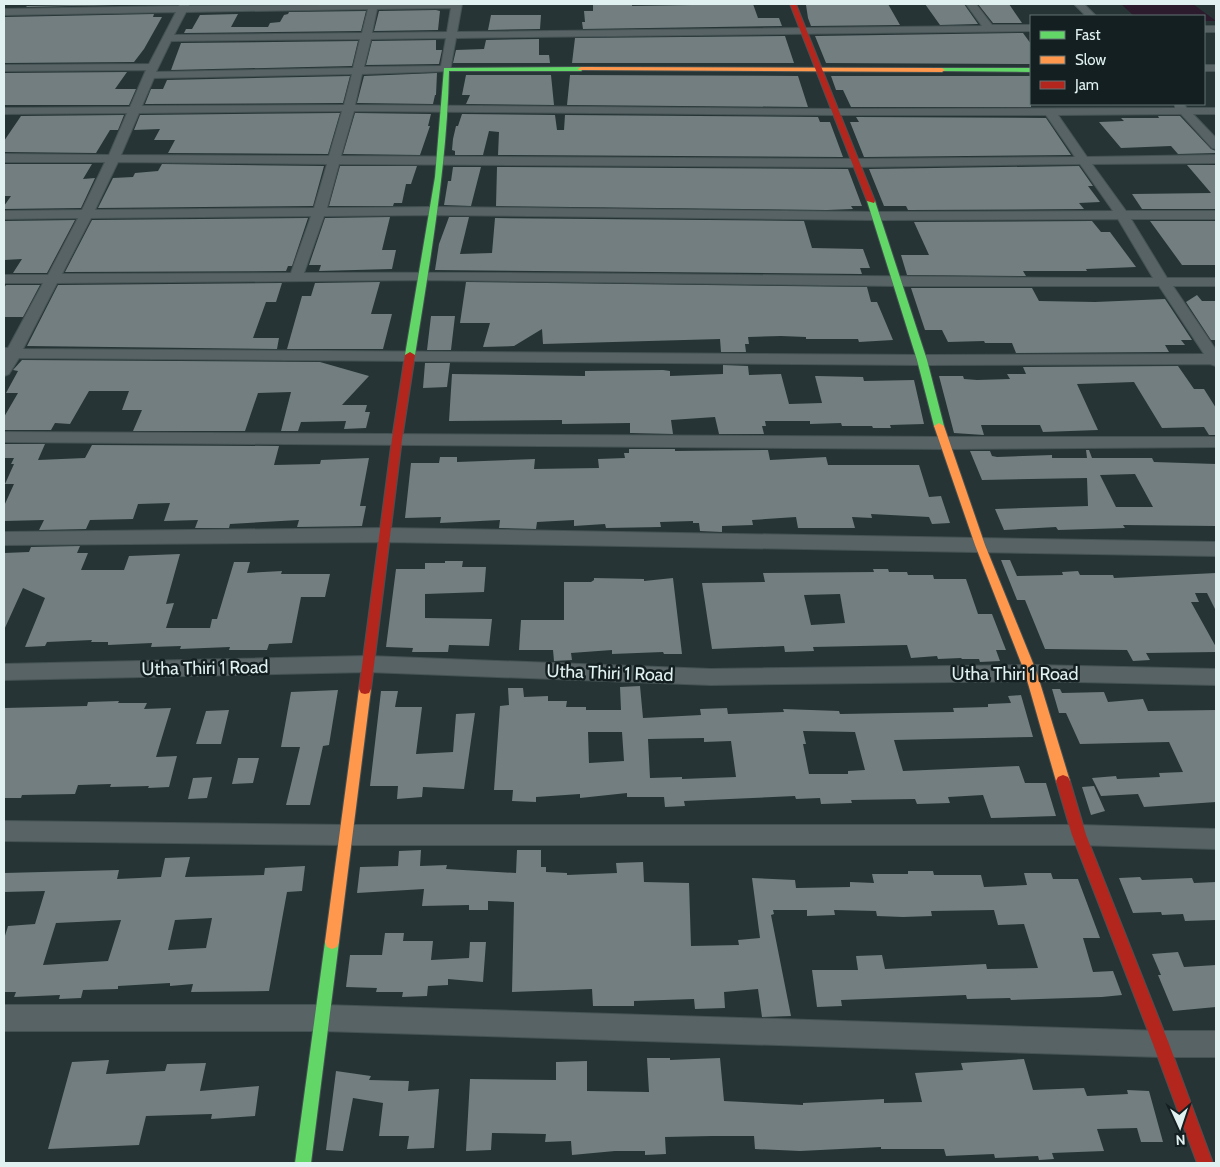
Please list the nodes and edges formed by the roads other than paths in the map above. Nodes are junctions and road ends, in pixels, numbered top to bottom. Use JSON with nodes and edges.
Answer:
{"nodes":[{"id":1,"x":18,"y":4,"type":"edge"},
{"id":2,"x":793,"y":4,"type":"edge"},
{"id":3,"x":971,"y":4,"type":"edge"},
{"id":4,"x":1079,"y":4,"type":"edge"},
{"id":5,"x":457,"y":5,"type":"edge"},
{"id":6,"x":183,"y":7,"type":"edge"},
{"id":7,"x":373,"y":7,"type":"junction"},
{"id":8,"x":6,"y":15,"type":"edge"},
{"id":9,"x":1090,"y":15,"type":"edge"},
{"id":10,"x":989,"y":28,"type":"junction"},
{"id":11,"x":1030,"y":28,"type":"edge"},
{"id":12,"x":804,"y":30,"type":"junction"},
{"id":13,"x":451,"y":34,"type":"junction"},
{"id":14,"x":365,"y":36,"type":"junction"},
{"id":15,"x":167,"y":38,"type":"junction"},
{"id":16,"x":4,"y":68,"type":"edge"},
{"id":17,"x":446,"y":69,"type":"junction"},
{"id":18,"x":1030,"y":70,"type":"edge"},
{"id":19,"x":152,"y":71,"type":"junction"},
{"id":20,"x":357,"y":71,"type":"junction"},
{"id":21,"x":821,"y":71,"type":"junction"},
{"id":22,"x":349,"y":108,"type":"junction"},
{"id":23,"x":1180,"y":108,"type":"edge"},
{"id":24,"x":446,"y":110,"type":"junction"},
{"id":25,"x":4,"y":111,"type":"edge"},
{"id":26,"x":134,"y":111,"type":"junction"},
{"id":27,"x":1216,"y":111,"type":"edge"},
{"id":28,"x":836,"y":112,"type":"junction"},
{"id":29,"x":1050,"y":112,"type":"junction"},
{"id":30,"x":1216,"y":145,"type":"edge"},
{"id":31,"x":114,"y":157,"type":"junction"},
{"id":32,"x":4,"y":158,"type":"edge"},
{"id":33,"x":334,"y":159,"type":"junction"},
{"id":34,"x":1216,"y":159,"type":"edge"},
{"id":35,"x":441,"y":160,"type":"junction"},
{"id":36,"x":1084,"y":160,"type":"junction"},
{"id":37,"x":856,"y":163,"type":"junction"},
{"id":38,"x":433,"y":210,"type":"junction"},
{"id":39,"x":319,"y":212,"type":"junction"},
{"id":40,"x":4,"y":215,"type":"edge"},
{"id":41,"x":86,"y":215,"type":"junction"},
{"id":42,"x":1122,"y":215,"type":"junction"},
{"id":43,"x":1216,"y":215,"type":"edge"},
{"id":44,"x":877,"y":216,"type":"junction"},
{"id":45,"x":423,"y":276,"type":"junction"},
{"id":46,"x":296,"y":277,"type":"junction"},
{"id":47,"x":4,"y":278,"type":"edge"},
{"id":48,"x":52,"y":278,"type":"junction"},
{"id":49,"x":898,"y":282,"type":"junction"},
{"id":50,"x":1163,"y":282,"type":"junction"},
{"id":51,"x":1216,"y":282,"type":"edge"},
{"id":52,"x":8,"y":353,"type":"edge"},
{"id":53,"x":411,"y":355,"type":"junction"},
{"id":54,"x":922,"y":360,"type":"junction"},
{"id":55,"x":1216,"y":360,"type":"edge"},
{"id":56,"x":4,"y":371,"type":"edge"},
{"id":57,"x":4,"y":437,"type":"edge"},
{"id":58,"x":397,"y":439,"type":"junction"},
{"id":59,"x":1216,"y":442,"type":"edge"},
{"id":60,"x":943,"y":443,"type":"junction"},
{"id":61,"x":385,"y":535,"type":"junction"},
{"id":62,"x":4,"y":539,"type":"edge"},
{"id":63,"x":980,"y":545,"type":"junction"},
{"id":64,"x":1216,"y":549,"type":"edge"},
{"id":65,"x":368,"y":664,"type":"junction"},
{"id":66,"x":4,"y":672,"type":"edge"},
{"id":67,"x":1031,"y":673,"type":"junction"},
{"id":68,"x":1216,"y":677,"type":"edge"},
{"id":69,"x":4,"y":831,"type":"edge"},
{"id":70,"x":346,"y":835,"type":"junction"},
{"id":71,"x":1079,"y":835,"type":"junction"},
{"id":72,"x":1216,"y":839,"type":"edge"},
{"id":73,"x":4,"y":1018,"type":"edge"},
{"id":74,"x":322,"y":1018,"type":"junction"},
{"id":75,"x":1161,"y":1044,"type":"junction"},
{"id":76,"x":1216,"y":1044,"type":"edge"},
{"id":77,"x":303,"y":1163,"type":"edge"},
{"id":78,"x":1205,"y":1163,"type":"edge"}],
"edges":[{"from":1,"to":8,"type":"street"},
{"from":2,"to":12,"type":"street"},
{"from":3,"to":10,"type":"street"},
{"from":4,"to":9,"type":"street"},
{"from":5,"to":7,"type":"street"},
{"from":5,"to":13,"type":"street"},
{"from":6,"to":7,"type":"street"},
{"from":6,"to":8,"type":"street"},
{"from":6,"to":15,"type":"street"},
{"from":7,"to":14,"type":"street"},
{"from":10,"to":11,"type":"street"},
{"from":10,"to":12,"type":"street"},
{"from":12,"to":13,"type":"street"},
{"from":12,"to":21,"type":"street"},
{"from":13,"to":14,"type":"street"},
{"from":13,"to":17,"type":"street"},
{"from":14,"to":15,"type":"street"},
{"from":14,"to":20,"type":"street"},
{"from":15,"to":19,"type":"street"},
{"from":16,"to":19,"type":"street"},
{"from":17,"to":20,"type":"street"},
{"from":17,"to":21,"type":"street"},
{"from":17,"to":24,"type":"street"},
{"from":18,"to":21,"type":"street"},
{"from":19,"to":20,"type":"street"},
{"from":19,"to":26,"type":"street"},
{"from":20,"to":22,"type":"street"},
{"from":21,"to":28,"type":"street"},
{"from":22,"to":24,"type":"street"},
{"from":22,"to":26,"type":"street"},
{"from":22,"to":33,"type":"street"},
{"from":23,"to":27,"type":"street"},
{"from":23,"to":29,"type":"street"},
{"from":23,"to":30,"type":"street"},
{"from":24,"to":28,"type":"street"},
{"from":24,"to":35,"type":"street"},
{"from":25,"to":26,"type":"street"},
{"from":26,"to":31,"type":"street"},
{"from":28,"to":29,"type":"street"},
{"from":28,"to":37,"type":"street"},
{"from":29,"to":36,"type":"street"},
{"from":31,"to":32,"type":"street"},
{"from":31,"to":33,"type":"street"},
{"from":31,"to":41,"type":"street"},
{"from":33,"to":35,"type":"street"},
{"from":33,"to":39,"type":"street"},
{"from":34,"to":36,"type":"street"},
{"from":35,"to":37,"type":"street"},
{"from":35,"to":38,"type":"street"},
{"from":36,"to":37,"type":"street"},
{"from":36,"to":42,"type":"street"},
{"from":37,"to":44,"type":"street"},
{"from":38,"to":39,"type":"street"},
{"from":38,"to":44,"type":"street"},
{"from":38,"to":45,"type":"street"},
{"from":39,"to":41,"type":"street"},
{"from":39,"to":46,"type":"street"},
{"from":40,"to":41,"type":"street"},
{"from":41,"to":48,"type":"street"},
{"from":42,"to":43,"type":"street"},
{"from":42,"to":44,"type":"street"},
{"from":42,"to":50,"type":"street"},
{"from":44,"to":49,"type":"street"},
{"from":45,"to":46,"type":"street"},
{"from":45,"to":49,"type":"street"},
{"from":45,"to":53,"type":"street"},
{"from":46,"to":48,"type":"street"},
{"from":47,"to":48,"type":"street"},
{"from":48,"to":52,"type":"street"},
{"from":49,"to":50,"type":"street"},
{"from":49,"to":54,"type":"street"},
{"from":50,"to":51,"type":"street"},
{"from":50,"to":55,"type":"street"},
{"from":52,"to":53,"type":"street"},
{"from":52,"to":56,"type":"street"},
{"from":53,"to":54,"type":"street"},
{"from":53,"to":58,"type":"street"},
{"from":54,"to":55,"type":"street"},
{"from":54,"to":60,"type":"street"},
{"from":57,"to":58,"type":"street"},
{"from":58,"to":60,"type":"street"},
{"from":58,"to":61,"type":"street"},
{"from":59,"to":60,"type":"street"},
{"from":60,"to":63,"type":"street"},
{"from":61,"to":62,"type":"street"},
{"from":61,"to":63,"type":"street"},
{"from":61,"to":65,"type":"street"},
{"from":63,"to":64,"type":"street"},
{"from":63,"to":67,"type":"street"},
{"from":65,"to":66,"type":"street","name":"Utha Thiri 1 Road"},
{"from":65,"to":67,"type":"street","name":"Utha Thiri 1 Road"},
{"from":65,"to":70,"type":"street"},
{"from":67,"to":68,"type":"street","name":"Utha Thiri 1 Road"},
{"from":67,"to":71,"type":"street"},
{"from":69,"to":70,"type":"street"},
{"from":70,"to":71,"type":"street"},
{"from":70,"to":74,"type":"street"},
{"from":71,"to":72,"type":"street"},
{"from":71,"to":75,"type":"street"},
{"from":73,"to":74,"type":"street"},
{"from":74,"to":75,"type":"street"},
{"from":74,"to":77,"type":"street"},
{"from":75,"to":76,"type":"street"},
{"from":75,"to":78,"type":"street"}]}
